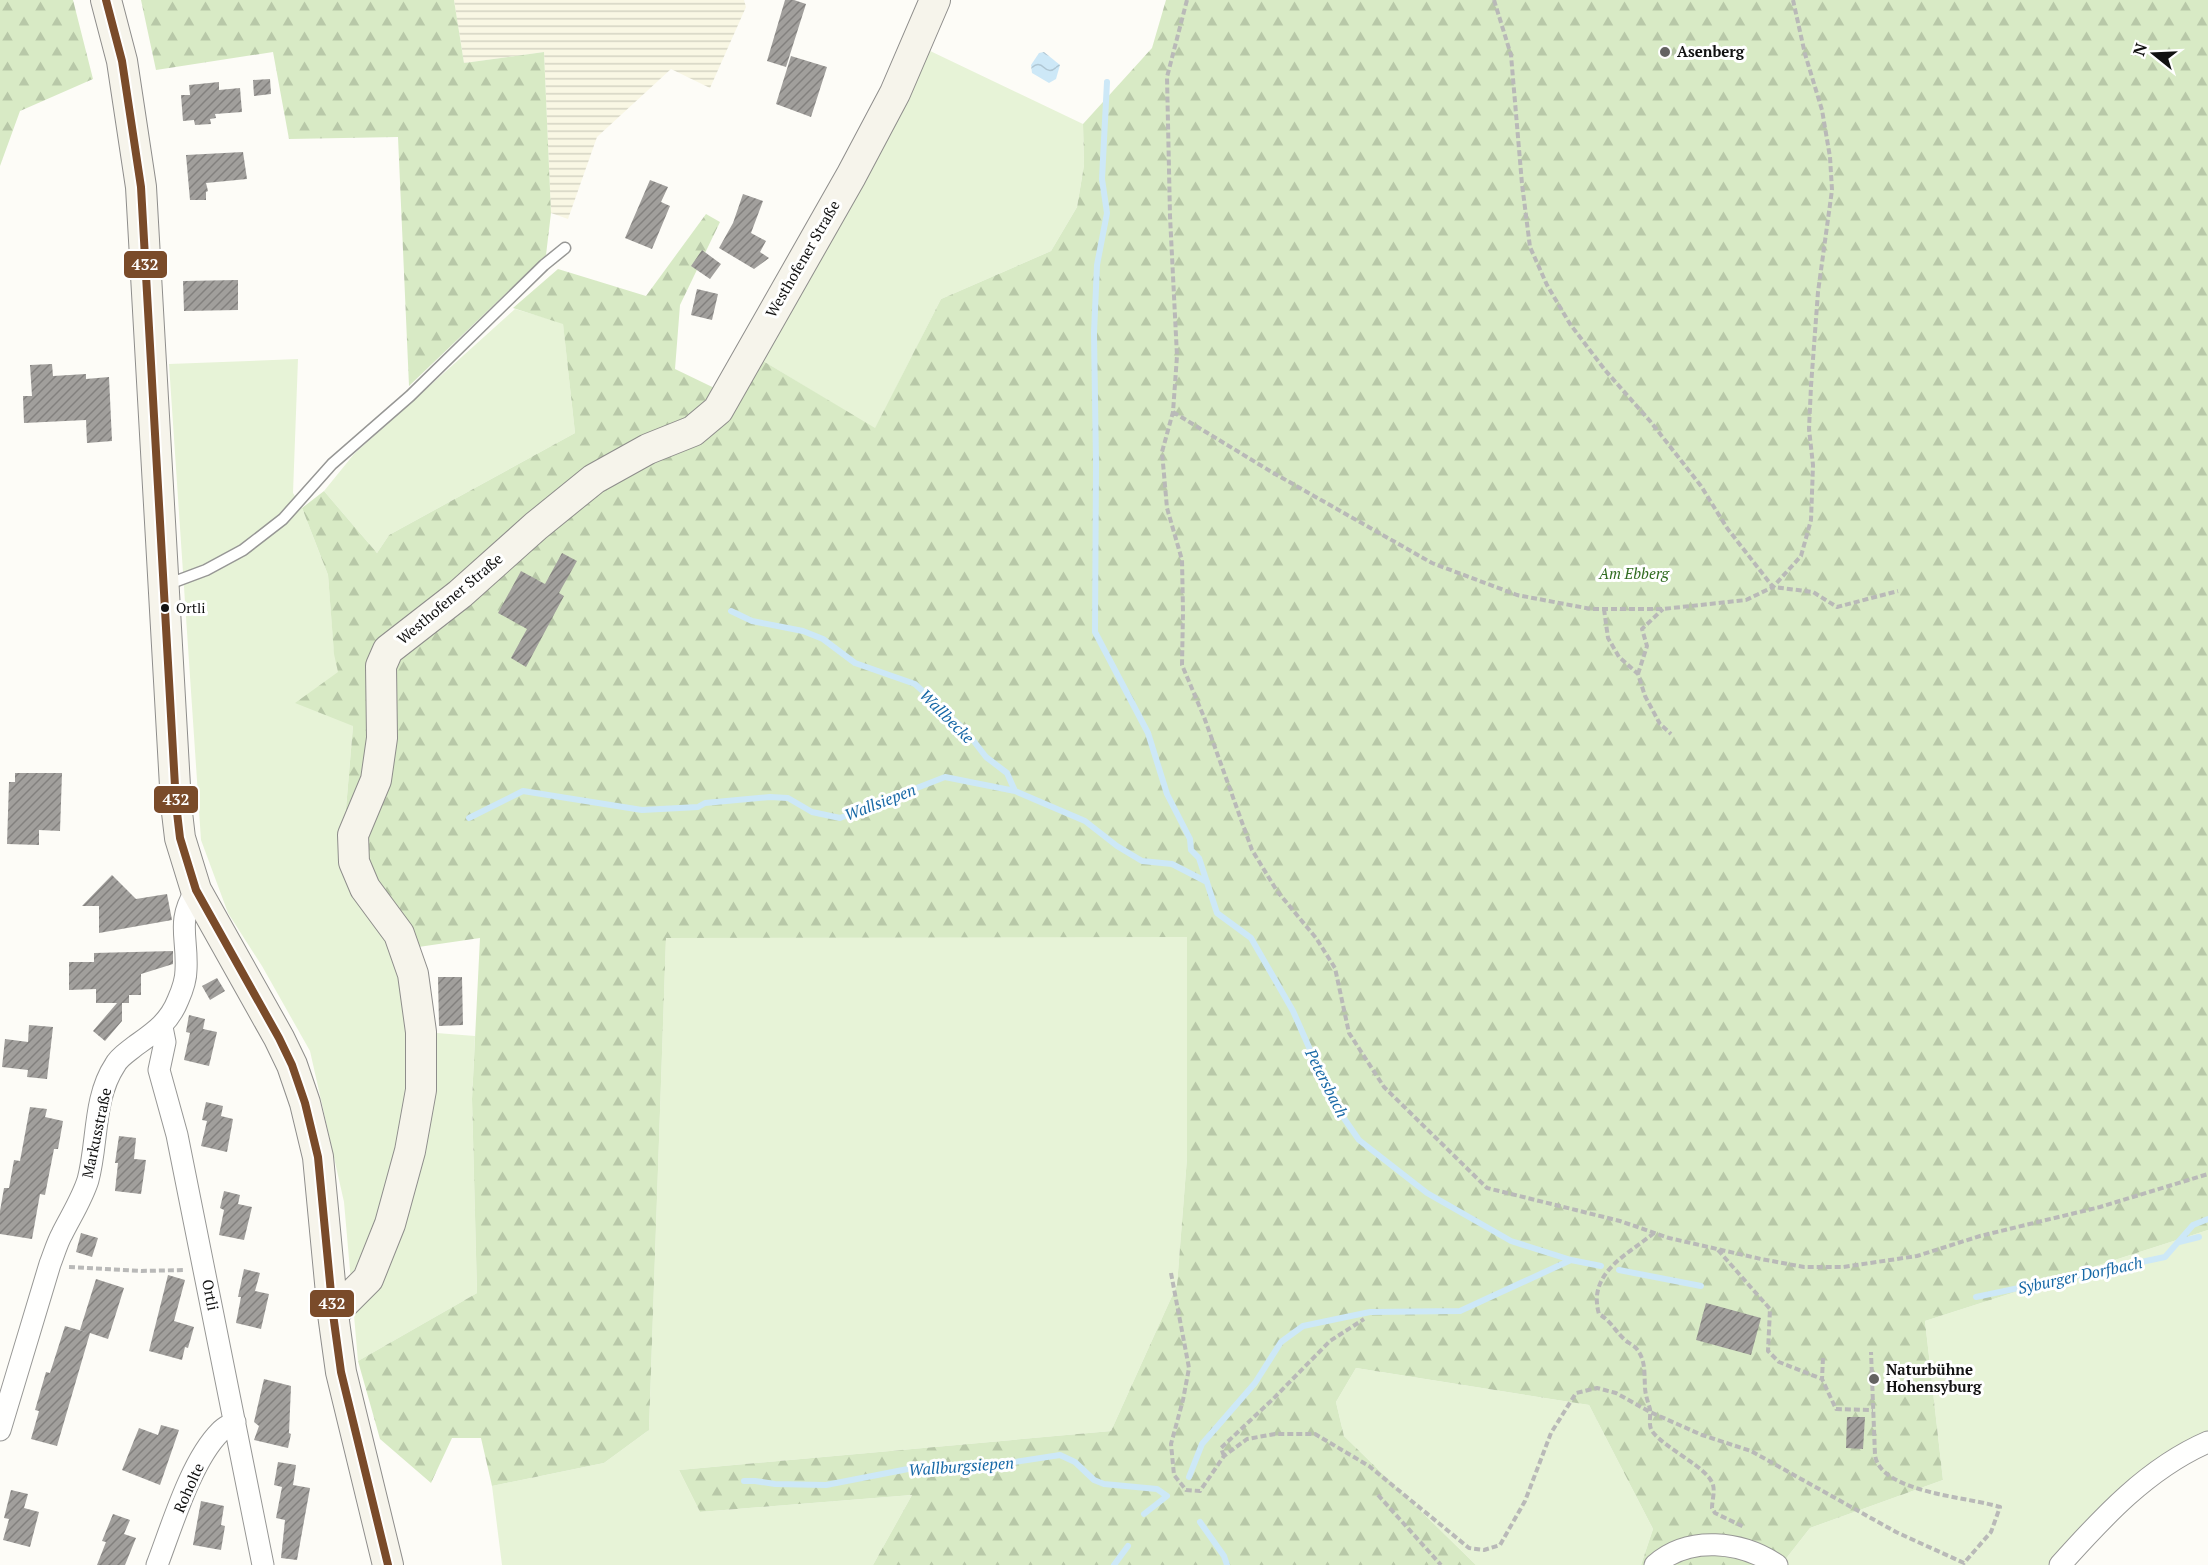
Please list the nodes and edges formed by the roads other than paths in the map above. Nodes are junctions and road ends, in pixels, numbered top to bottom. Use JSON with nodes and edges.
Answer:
{"nodes":[{"id":1,"x":935,"y":0,"type":"edge"},
{"id":2,"x":108,"y":1,"type":"edge"},
{"id":3,"x":565,"y":248,"type":"dead end"},
{"id":4,"x":164,"y":586,"type":"junction"},
{"id":5,"x":196,"y":890,"type":"junction"},
{"id":6,"x":165,"y":1023,"type":"junction"},
{"id":7,"x":333,"y":1314,"type":"junction"},
{"id":8,"x":236,"y":1422,"type":"junction"},
{"id":9,"x":0,"y":1430,"type":"edge"},
{"id":10,"x":2208,"y":1442,"type":"edge"},
{"id":11,"x":157,"y":1565,"type":"edge"},
{"id":12,"x":263,"y":1565,"type":"edge"},
{"id":13,"x":388,"y":1565,"type":"edge"},
{"id":14,"x":1656,"y":1565,"type":"edge"},
{"id":15,"x":1777,"y":1565,"type":"edge"},
{"id":16,"x":2060,"y":1565,"type":"edge"}],
"edges":[{"from":1,"to":7,"type":"street","name":"Westhofener Straße"},
{"from":2,"to":4,"type":"street"},
{"from":3,"to":4,"type":"lane"},
{"from":4,"to":5,"type":"street"},
{"from":5,"to":6,"type":"street","name":"Markusstraße"},
{"from":5,"to":7,"type":"street"},
{"from":6,"to":8,"type":"street","name":"Ortli"},
{"from":6,"to":9,"type":"street","name":"Markusstraße"},
{"from":7,"to":13,"type":"street"},
{"from":8,"to":11,"type":"street","name":"Roholte"},
{"from":8,"to":12,"type":"street","name":"Ortli"},
{"from":10,"to":16,"type":"street"},
{"from":14,"to":15,"type":"street"}]}
